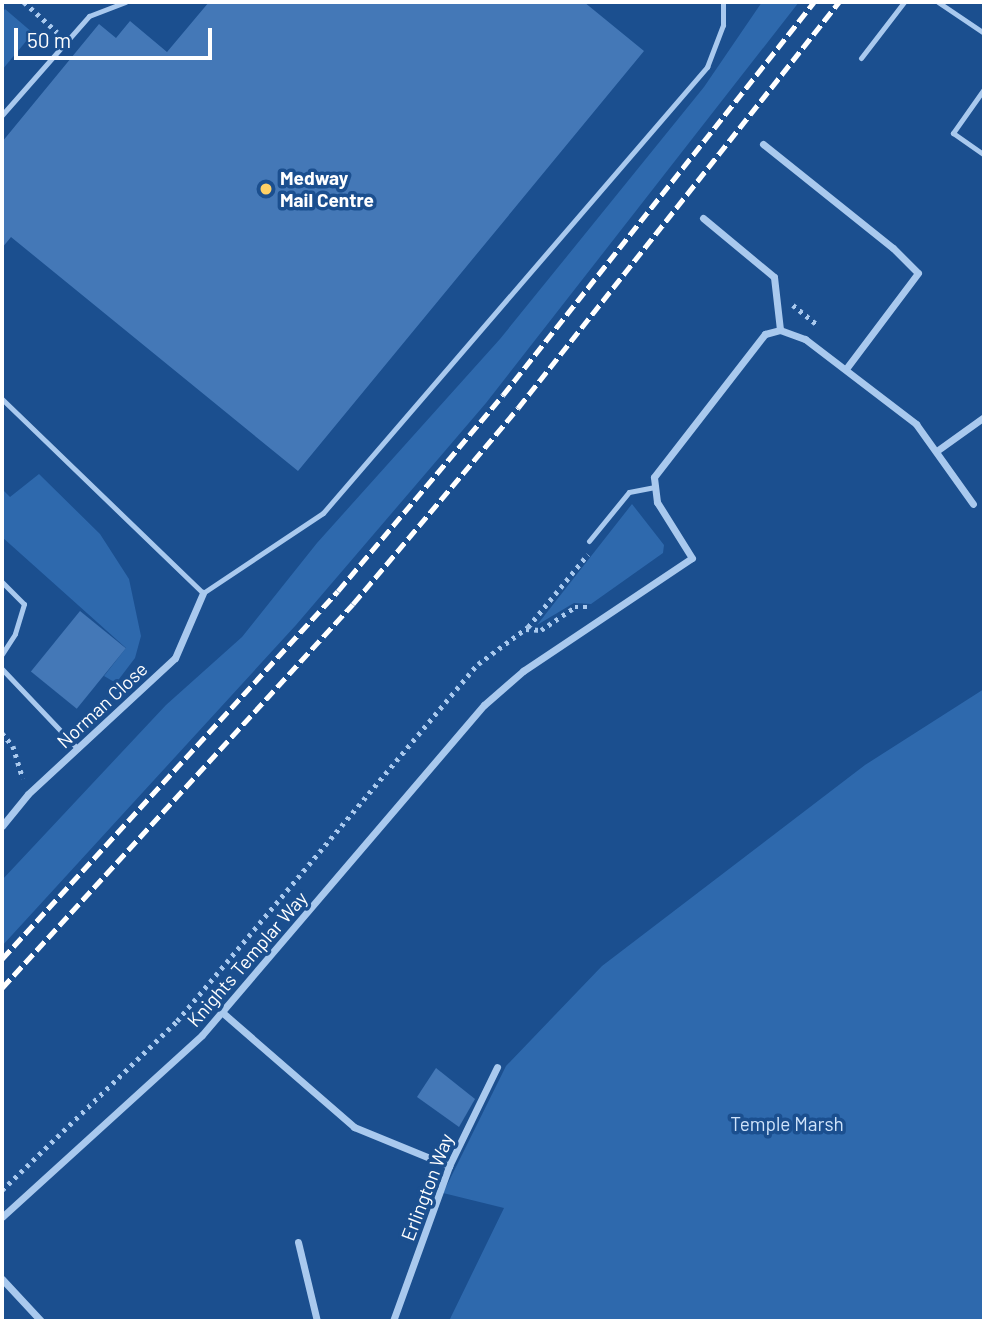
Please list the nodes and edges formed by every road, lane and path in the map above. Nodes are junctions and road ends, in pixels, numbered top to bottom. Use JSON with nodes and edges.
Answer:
{"nodes":[{"id":1,"x":24,"y":2,"type":"edge"},
{"id":2,"x":125,"y":2,"type":"edge"},
{"id":3,"x":723,"y":2,"type":"edge"},
{"id":4,"x":904,"y":2,"type":"edge"},
{"id":5,"x":938,"y":2,"type":"edge"},
{"id":6,"x":984,"y":33,"type":"edge"},
{"id":7,"x":67,"y":41,"type":"junction"},
{"id":8,"x":860,"y":58,"type":"dead end"},
{"id":9,"x":984,"y":89,"type":"edge"},
{"id":10,"x":2,"y":115,"type":"edge"},
{"id":11,"x":763,"y":144,"type":"dead end"},
{"id":12,"x":984,"y":155,"type":"edge"},
{"id":13,"x":703,"y":218,"type":"dead end"},
{"id":14,"x":778,"y":302,"type":"junction"},
{"id":15,"x":780,"y":330,"type":"junction"},
{"id":16,"x":827,"y":332,"type":"dead end"},
{"id":17,"x":846,"y":369,"type":"junction"},
{"id":18,"x":2,"y":399,"type":"edge"},
{"id":19,"x":984,"y":417,"type":"edge"},
{"id":20,"x":938,"y":450,"type":"junction"},
{"id":21,"x":654,"y":487,"type":"junction"},
{"id":22,"x":973,"y":504,"type":"dead end"},
{"id":23,"x":589,"y":541,"type":"joint"},
{"id":24,"x":2,"y":582,"type":"edge"},
{"id":25,"x":203,"y":593,"type":"junction"},
{"id":26,"x":593,"y":606,"type":"dead end"},
{"id":27,"x":526,"y":628,"type":"junction"},
{"id":28,"x":2,"y":654,"type":"edge"},
{"id":29,"x":2,"y":669,"type":"edge"},
{"id":30,"x":2,"y":733,"type":"edge"},
{"id":31,"x":78,"y":748,"type":"junction"},
{"id":32,"x":28,"y":794,"type":"junction"},
{"id":33,"x":2,"y":826,"type":"edge"},
{"id":34,"x":223,"y":1013,"type":"junction"},
{"id":35,"x":497,"y":1066,"type":"dead end"},
{"id":36,"x":449,"y":1166,"type":"junction"},
{"id":37,"x":2,"y":1190,"type":"edge"},
{"id":38,"x":2,"y":1217,"type":"edge"},
{"id":39,"x":298,"y":1242,"type":"dead end"},
{"id":40,"x":2,"y":1279,"type":"edge"},
{"id":41,"x":41,"y":1321,"type":"edge"},
{"id":42,"x":317,"y":1321,"type":"edge"},
{"id":43,"x":393,"y":1321,"type":"edge"}],
"edges":[{"from":1,"to":7,"type":"path"},
{"from":2,"to":7,"type":"lane"},
{"from":3,"to":25,"type":"lane"},
{"from":4,"to":8,"type":"lane"},
{"from":5,"to":6,"type":"lane"},
{"from":7,"to":10,"type":"lane"},
{"from":9,"to":12,"type":"lane"},
{"from":11,"to":17,"type":"street"},
{"from":13,"to":14,"type":"street"},
{"from":14,"to":15,"type":"street"},
{"from":14,"to":16,"type":"path"},
{"from":15,"to":17,"type":"street"},
{"from":15,"to":21,"type":"street"},
{"from":17,"to":20,"type":"street"},
{"from":18,"to":25,"type":"lane"},
{"from":19,"to":20,"type":"street"},
{"from":20,"to":22,"type":"street"},
{"from":21,"to":23,"type":"lane"},
{"from":21,"to":34,"type":"street","name":"Knights Templar Way"},
{"from":23,"to":27,"type":"path"},
{"from":24,"to":28,"type":"lane"},
{"from":25,"to":31,"type":"street","name":"Norman Close"},
{"from":26,"to":27,"type":"path"},
{"from":27,"to":37,"type":"path"},
{"from":29,"to":31,"type":"lane"},
{"from":30,"to":32,"type":"path"},
{"from":31,"to":32,"type":"street","name":"Norman Close"},
{"from":32,"to":33,"type":"street","name":"Norman Close"},
{"from":34,"to":36,"type":"street"},
{"from":34,"to":38,"type":"street","name":"Knights Templar Way"},
{"from":35,"to":36,"type":"street","name":"Erlington Way"},
{"from":36,"to":43,"type":"street","name":"Erlington Way"},
{"from":39,"to":42,"type":"street"},
{"from":40,"to":41,"type":"street"}]}
